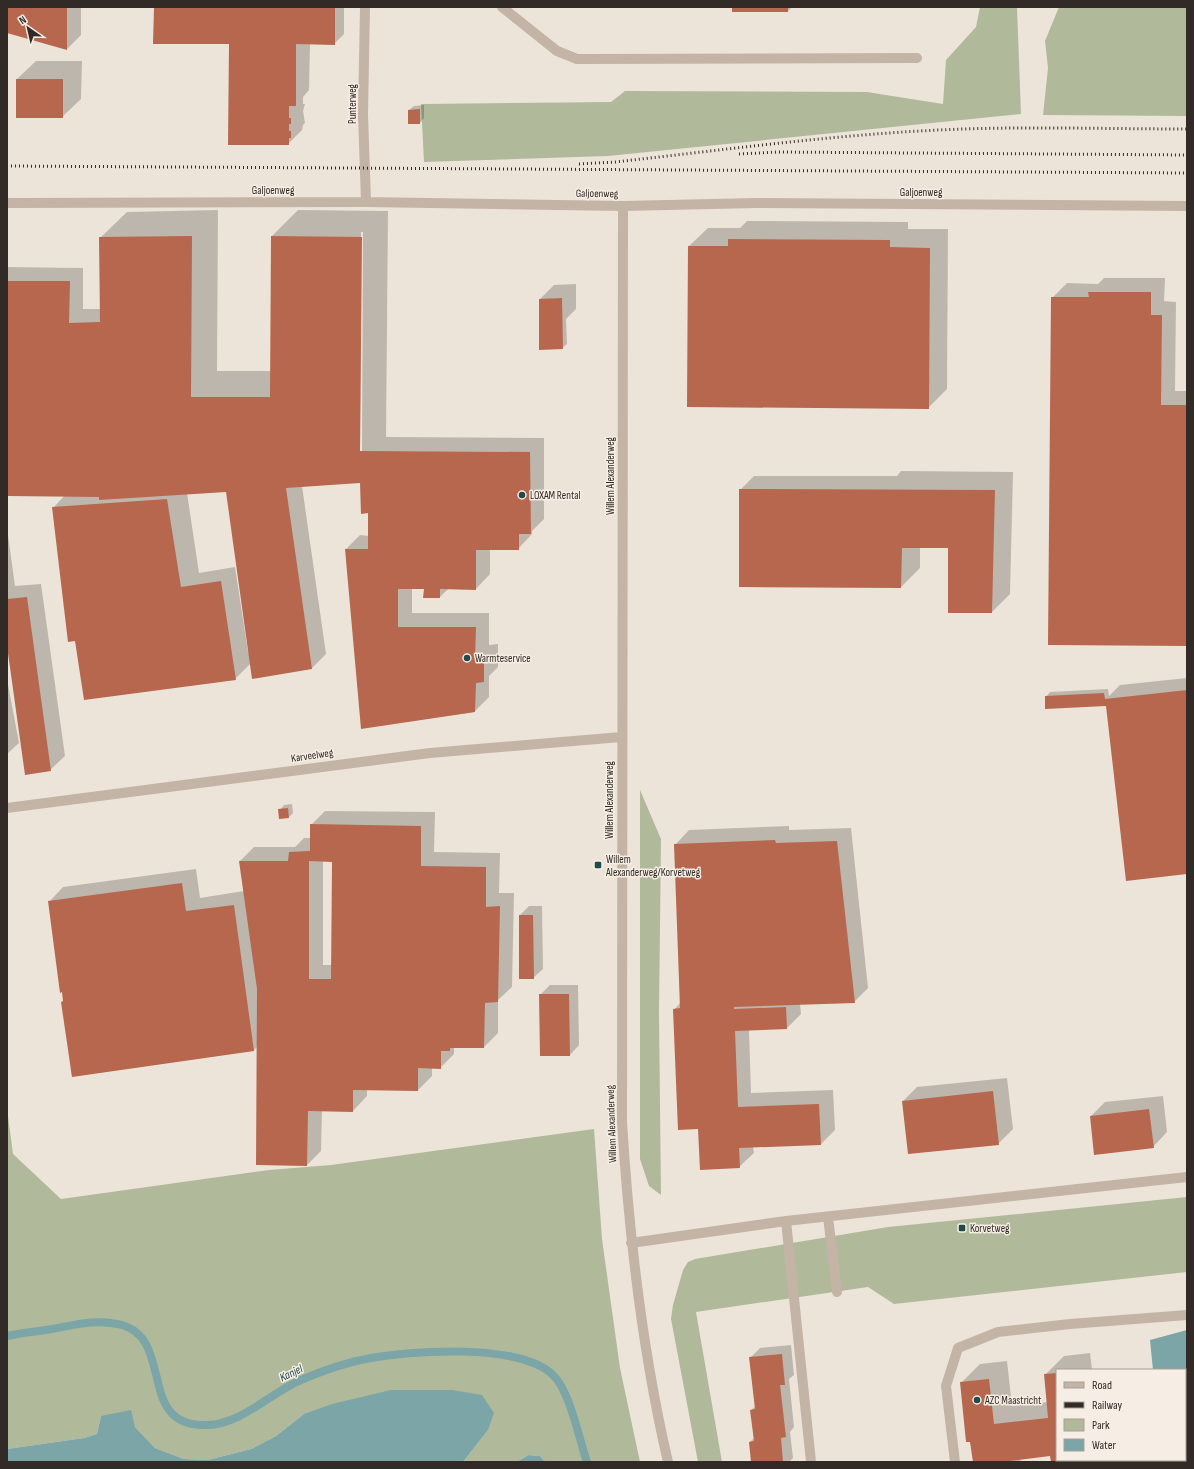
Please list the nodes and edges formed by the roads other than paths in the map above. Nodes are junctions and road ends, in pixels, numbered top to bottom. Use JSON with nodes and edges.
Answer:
{"nodes":[{"id":1,"x":365,"y":7,"type":"edge"},
{"id":2,"x":502,"y":7,"type":"edge"},
{"id":3,"x":917,"y":58,"type":"dead end"},
{"id":4,"x":366,"y":202,"type":"junction"},
{"id":5,"x":7,"y":203,"type":"edge"},
{"id":6,"x":623,"y":206,"type":"junction"},
{"id":7,"x":1187,"y":206,"type":"edge"},
{"id":8,"x":621,"y":737,"type":"junction"},
{"id":9,"x":7,"y":808,"type":"edge"},
{"id":10,"x":1187,"y":1177,"type":"edge"},
{"id":11,"x":828,"y":1217,"type":"junction"},
{"id":12,"x":786,"y":1221,"type":"junction"},
{"id":13,"x":631,"y":1243,"type":"junction"},
{"id":14,"x":837,"y":1292,"type":"dead end"},
{"id":15,"x":1187,"y":1315,"type":"edge"},
{"id":16,"x":668,"y":1462,"type":"edge"},
{"id":17,"x":811,"y":1462,"type":"edge"},
{"id":18,"x":955,"y":1462,"type":"edge"}],
"edges":[{"from":1,"to":4,"type":"street","name":"Punterweg"},
{"from":2,"to":3,"type":"street"},
{"from":4,"to":5,"type":"street","name":"Galjoenweg"},
{"from":4,"to":6,"type":"street","name":"Galjoenweg"},
{"from":6,"to":7,"type":"street","name":"Galjoenweg"},
{"from":6,"to":8,"type":"street","name":"Willem Alexanderweg"},
{"from":8,"to":9,"type":"street","name":"Karveelweg"},
{"from":8,"to":13,"type":"street","name":"Willem Alexanderweg"},
{"from":10,"to":11,"type":"street"},
{"from":11,"to":12,"type":"street"},
{"from":11,"to":14,"type":"street"},
{"from":12,"to":13,"type":"street"},
{"from":12,"to":17,"type":"street"},
{"from":13,"to":16,"type":"street","name":"Willem Alexanderweg"},
{"from":15,"to":18,"type":"street"}]}
